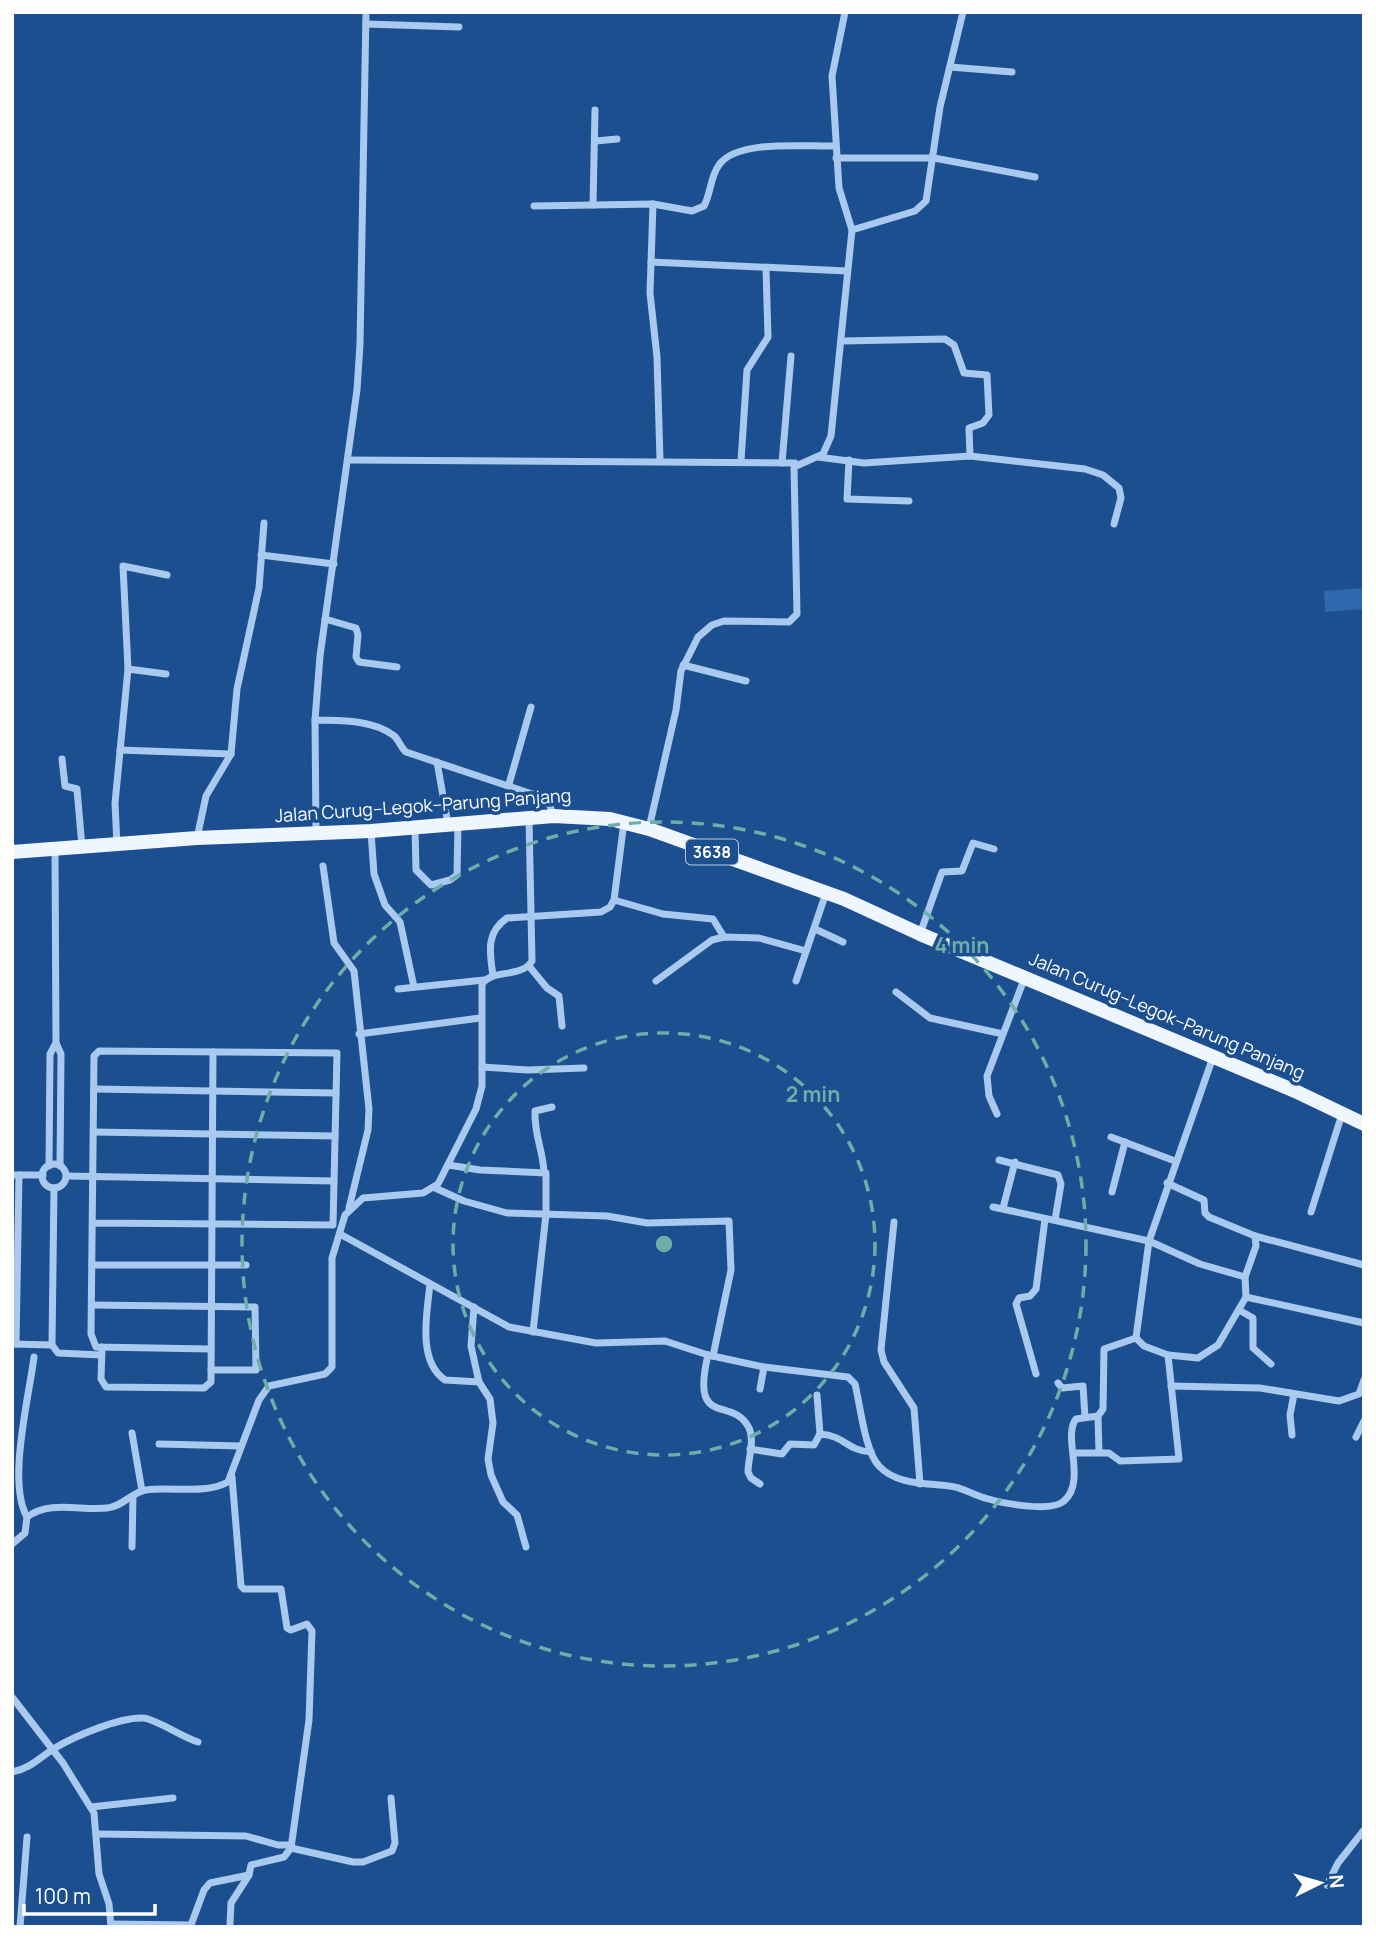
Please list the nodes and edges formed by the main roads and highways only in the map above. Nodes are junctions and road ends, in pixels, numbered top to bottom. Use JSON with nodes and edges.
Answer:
{"nodes":[{"id":1,"x":12,"y":852,"type":"edge"},
{"id":2,"x":1364,"y":1124,"type":"edge"}],
"edges":[{"from":1,"to":2,"type":"main road","name":"Jalan Curug–Legok–Parung Panjang","number":"3638"}]}
